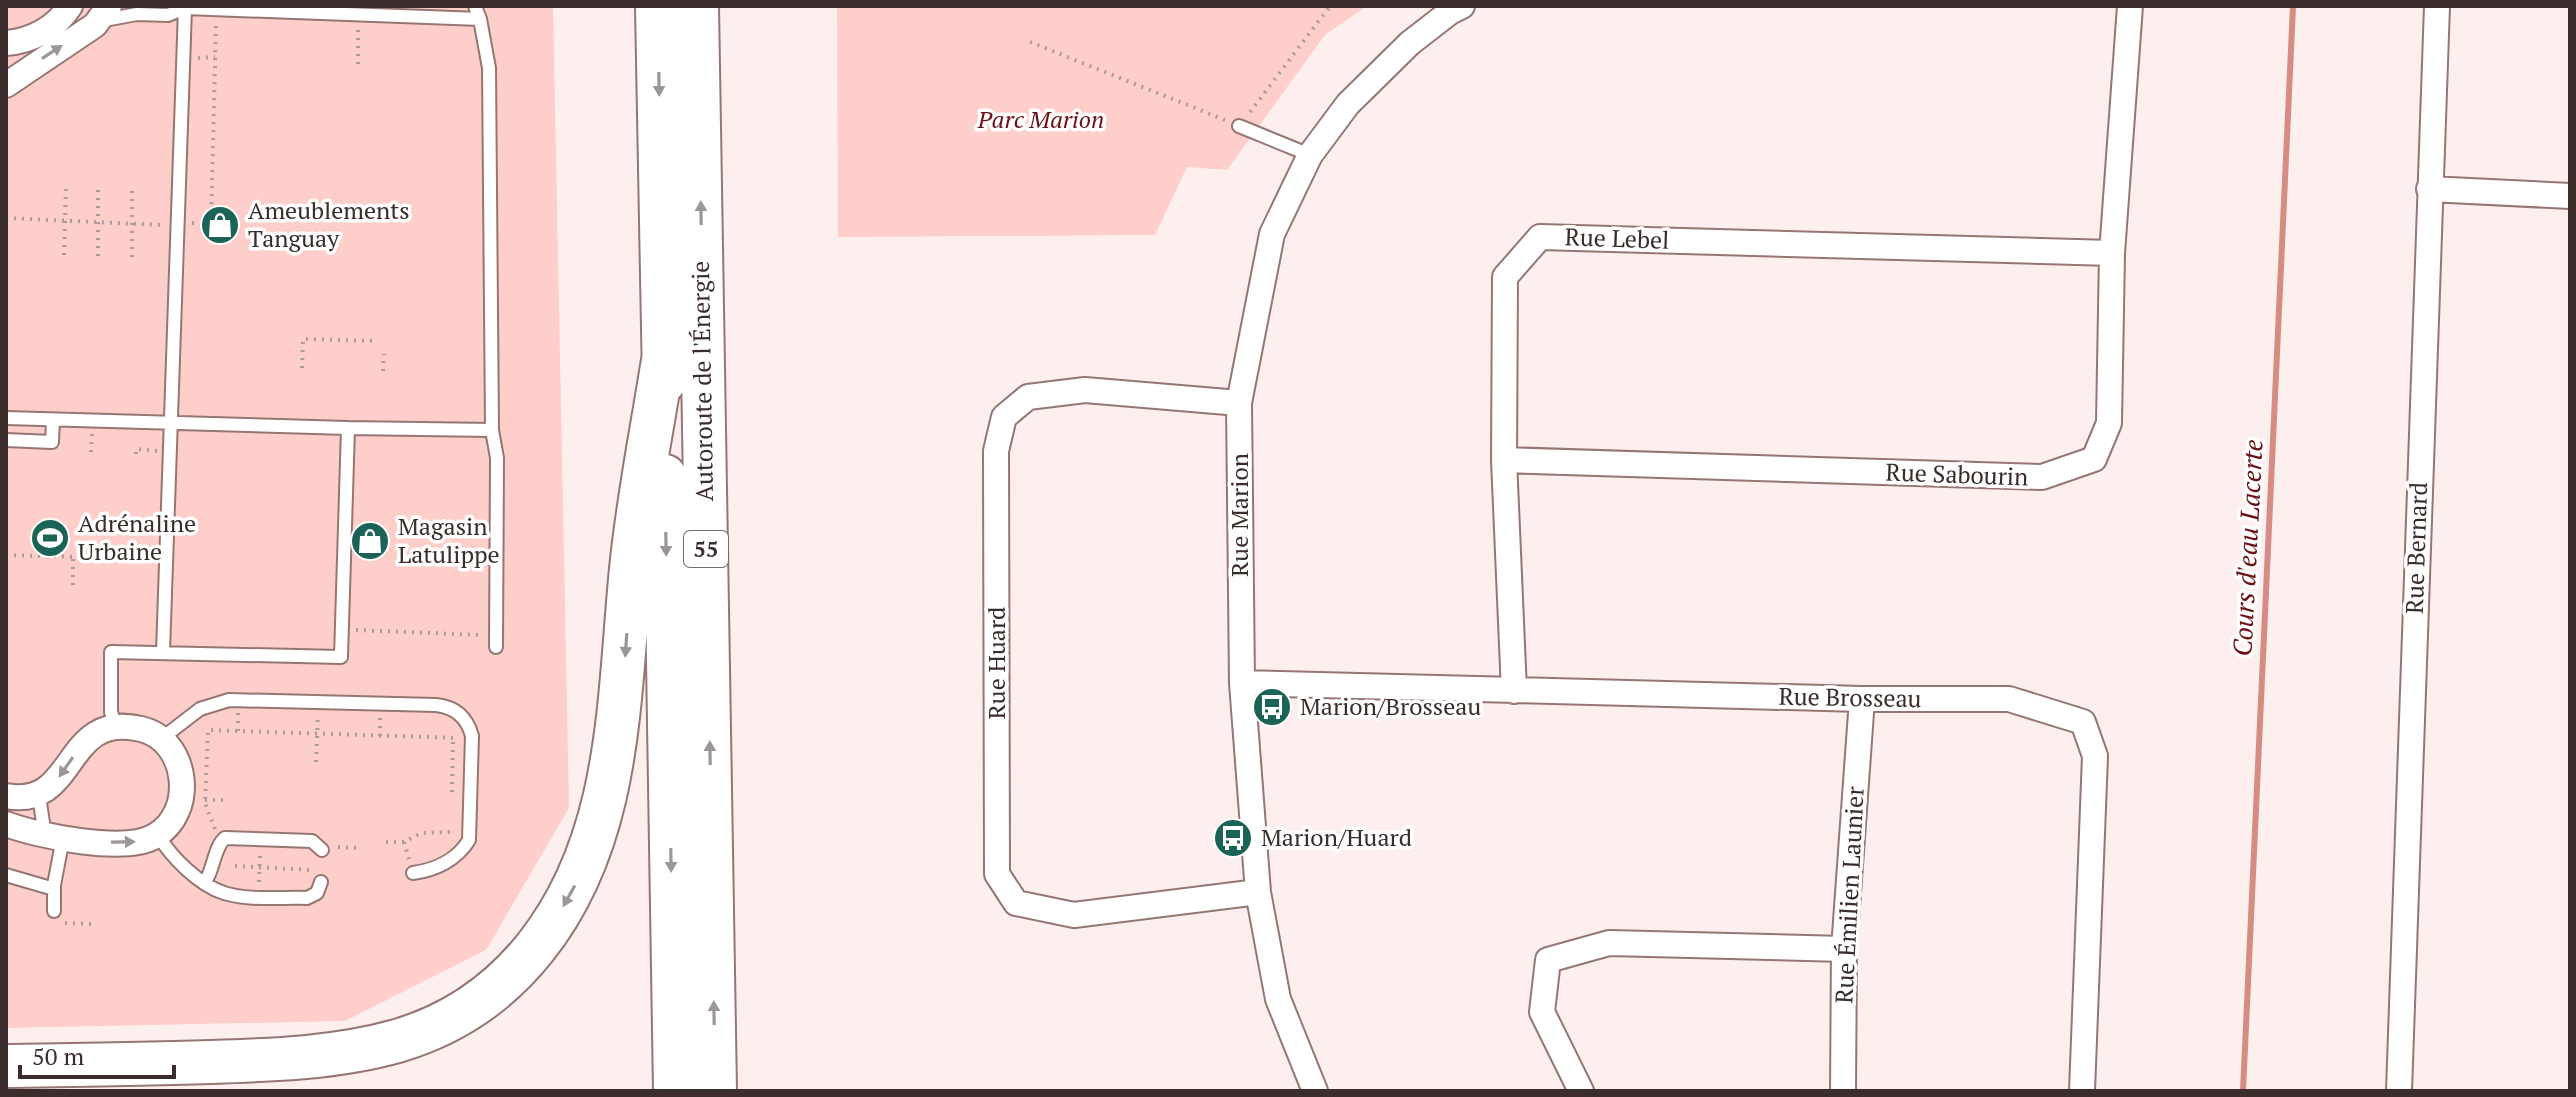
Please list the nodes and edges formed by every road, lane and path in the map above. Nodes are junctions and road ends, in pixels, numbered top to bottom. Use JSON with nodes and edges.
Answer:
{"nodes":[{"id":1,"x":70,"y":6,"type":"edge"},
{"id":2,"x":475,"y":6,"type":"edge"},
{"id":3,"x":657,"y":6,"type":"edge"},
{"id":4,"x":697,"y":6,"type":"edge"},
{"id":5,"x":1330,"y":6,"type":"edge"},
{"id":6,"x":1462,"y":6,"type":"edge"},
{"id":7,"x":2130,"y":6,"type":"edge"},
{"id":8,"x":2437,"y":6,"type":"edge"},
{"id":9,"x":184,"y":7,"type":"edge"},
{"id":10,"x":269,"y":9,"type":"edge"},
{"id":11,"x":435,"y":12,"type":"edge"},
{"id":12,"x":104,"y":14,"type":"edge"},
{"id":13,"x":480,"y":19,"type":"junction"},
{"id":14,"x":216,"y":24,"type":"dead end"},
{"id":15,"x":1030,"y":42,"type":"dead end"},
{"id":16,"x":6,"y":43,"type":"edge"},
{"id":17,"x":358,"y":45,"type":"dead end"},
{"id":18,"x":215,"y":57,"type":"junction"},
{"id":19,"x":194,"y":58,"type":"dead end"},
{"id":20,"x":358,"y":64,"type":"dead end"},
{"id":21,"x":6,"y":85,"type":"edge"},
{"id":22,"x":1239,"y":126,"type":"junction"},
{"id":23,"x":1310,"y":155,"type":"junction"},
{"id":24,"x":66,"y":185,"type":"dead end"},
{"id":25,"x":98,"y":187,"type":"dead end"},
{"id":26,"x":132,"y":188,"type":"dead end"},
{"id":27,"x":2429,"y":189,"type":"junction"},
{"id":28,"x":2570,"y":196,"type":"edge"},
{"id":29,"x":6,"y":218,"type":"edge"},
{"id":30,"x":64,"y":222,"type":"junction"},
{"id":31,"x":98,"y":223,"type":"junction"},
{"id":32,"x":132,"y":224,"type":"junction"},
{"id":33,"x":168,"y":225,"type":"dead end"},
{"id":34,"x":192,"y":227,"type":"dead end"},
{"id":35,"x":2112,"y":253,"type":"junction"},
{"id":36,"x":64,"y":255,"type":"dead end"},
{"id":37,"x":98,"y":256,"type":"dead end"},
{"id":38,"x":132,"y":257,"type":"dead end"},
{"id":39,"x":377,"y":341,"type":"dead end"},
{"id":40,"x":384,"y":354,"type":"dead end"},
{"id":41,"x":664,"y":354,"type":"junction"},
{"id":42,"x":302,"y":368,"type":"dead end"},
{"id":43,"x":383,"y":371,"type":"dead end"},
{"id":44,"x":1239,"y":403,"type":"junction"},
{"id":45,"x":6,"y":418,"type":"edge"},
{"id":46,"x":53,"y":420,"type":"junction"},
{"id":47,"x":171,"y":423,"type":"junction"},
{"id":48,"x":348,"y":428,"type":"junction"},
{"id":49,"x":492,"y":430,"type":"junction"},
{"id":50,"x":92,"y":434,"type":"dead end"},
{"id":51,"x":6,"y":440,"type":"edge"},
{"id":52,"x":158,"y":451,"type":"dead end"},
{"id":53,"x":91,"y":452,"type":"dead end"},
{"id":54,"x":136,"y":454,"type":"dead end"},
{"id":55,"x":1504,"y":460,"type":"junction"},
{"id":56,"x":53,"y":545,"type":"dead end"},
{"id":57,"x":6,"y":555,"type":"edge"},
{"id":58,"x":52,"y":556,"type":"junction"},
{"id":59,"x":73,"y":557,"type":"junction"},
{"id":60,"x":154,"y":559,"type":"dead end"},
{"id":61,"x":73,"y":585,"type":"dead end"},
{"id":62,"x":355,"y":616,"type":"dead end"},
{"id":63,"x":480,"y":635,"type":"dead end"},
{"id":64,"x":496,"y":647,"type":"dead end"},
{"id":65,"x":163,"y":652,"type":"junction"},
{"id":66,"x":1242,"y":683,"type":"junction"},
{"id":67,"x":1514,"y":691,"type":"junction"},
{"id":68,"x":1862,"y":699,"type":"junction"},
{"id":69,"x":380,"y":716,"type":"dead end"},
{"id":70,"x":116,"y":727,"type":"junction"},
{"id":71,"x":317,"y":734,"type":"junction"},
{"id":72,"x":380,"y":736,"type":"junction"},
{"id":73,"x":161,"y":739,"type":"junction"},
{"id":74,"x":316,"y":762,"type":"dead end"},
{"id":75,"x":452,"y":793,"type":"dead end"},
{"id":76,"x":6,"y":796,"type":"edge"},
{"id":77,"x":39,"y":796,"type":"junction"},
{"id":78,"x":205,"y":800,"type":"junction"},
{"id":79,"x":225,"y":800,"type":"dead end"},
{"id":80,"x":452,"y":820,"type":"dead end"},
{"id":81,"x":6,"y":824,"type":"edge"},
{"id":82,"x":214,"y":828,"type":"dead end"},
{"id":83,"x":158,"y":835,"type":"junction"},
{"id":84,"x":54,"y":837,"type":"junction"},
{"id":85,"x":386,"y":842,"type":"dead end"},
{"id":86,"x":326,"y":848,"type":"joint"},
{"id":87,"x":359,"y":848,"type":"dead end"},
{"id":88,"x":235,"y":866,"type":"dead end"},
{"id":89,"x":311,"y":870,"type":"dead end"},
{"id":90,"x":413,"y":873,"type":"dead end"},
{"id":91,"x":6,"y":875,"type":"edge"},
{"id":92,"x":205,"y":882,"type":"junction"},
{"id":93,"x":321,"y":882,"type":"dead end"},
{"id":94,"x":54,"y":889,"type":"junction"},
{"id":95,"x":1258,"y":892,"type":"junction"},
{"id":96,"x":54,"y":911,"type":"dead end"},
{"id":97,"x":66,"y":923,"type":"dead end"},
{"id":98,"x":91,"y":924,"type":"dead end"},
{"id":99,"x":1844,"y":949,"type":"junction"},
{"id":100,"x":6,"y":1066,"type":"edge"},
{"id":101,"x":675,"y":1091,"type":"edge"},
{"id":102,"x":715,"y":1091,"type":"edge"},
{"id":103,"x":1315,"y":1091,"type":"edge"},
{"id":104,"x":1581,"y":1091,"type":"edge"},
{"id":105,"x":1843,"y":1091,"type":"edge"},
{"id":106,"x":2082,"y":1091,"type":"edge"},
{"id":107,"x":2399,"y":1091,"type":"edge"}],
"edges":[{"from":1,"to":16,"type":"street"},
{"from":2,"to":13,"type":"lane"},
{"from":3,"to":41,"type":"highway","name":"Autoroute de l'Énergie","number":"55","one_way":true},
{"from":102,"to":4,"type":"highway","name":"Autoroute de l'Énergie","number":"55","one_way":true},
{"from":5,"to":22,"type":"path"},
{"from":6,"to":23,"type":"street","name":"Rue Marion"},
{"from":7,"to":35,"type":"street","name":"Rue Sabourin"},
{"from":8,"to":27,"type":"street","name":"Rue Bernard"},
{"from":9,"to":10,"type":"lane"},
{"from":9,"to":12,"type":"lane"},
{"from":9,"to":47,"type":"lane"},
{"from":10,"to":11,"type":"lane"},
{"from":11,"to":13,"type":"lane"},
{"from":21,"to":12,"type":"street","one_way":true},
{"from":13,"to":49,"type":"lane"},
{"from":14,"to":18,"type":"path"},
{"from":15,"to":22,"type":"path"},
{"from":17,"to":20,"type":"path"},
{"from":18,"to":19,"type":"path"},
{"from":18,"to":34,"type":"path"},
{"from":22,"to":23,"type":"lane"},
{"from":23,"to":44,"type":"street","name":"Rue Marion"},
{"from":24,"to":30,"type":"path"},
{"from":25,"to":31,"type":"path"},
{"from":26,"to":32,"type":"path"},
{"from":27,"to":28,"type":"street"},
{"from":27,"to":107,"type":"street","name":"Rue Bernard"},
{"from":29,"to":30,"type":"path"},
{"from":30,"to":31,"type":"path"},
{"from":30,"to":36,"type":"path"},
{"from":31,"to":32,"type":"path"},
{"from":31,"to":37,"type":"path"},
{"from":32,"to":33,"type":"path"},
{"from":32,"to":38,"type":"path"},
{"from":35,"to":55,"type":"street","name":"Rue Sabourin"},
{"from":35,"to":55,"type":"street","name":"Rue Lebel"},
{"from":39,"to":42,"type":"path"},
{"from":40,"to":43,"type":"path"},
{"from":41,"to":100,"type":"highway","one_way":true},
{"from":41,"to":101,"type":"highway","name":"Autoroute de l'Énergie","number":"55","one_way":true},
{"from":44,"to":66,"type":"street","name":"Rue Marion"},
{"from":44,"to":95,"type":"street","name":"Rue Huard"},
{"from":45,"to":46,"type":"lane"},
{"from":46,"to":47,"type":"lane"},
{"from":46,"to":51,"type":"lane"},
{"from":47,"to":48,"type":"lane"},
{"from":47,"to":65,"type":"lane"},
{"from":48,"to":49,"type":"lane"},
{"from":48,"to":65,"type":"lane"},
{"from":49,"to":64,"type":"lane"},
{"from":50,"to":53,"type":"path"},
{"from":52,"to":54,"type":"path"},
{"from":55,"to":67,"type":"street","name":"Rue Lebel"},
{"from":56,"to":58,"type":"path"},
{"from":57,"to":58,"type":"path"},
{"from":58,"to":59,"type":"path"},
{"from":59,"to":60,"type":"path"},
{"from":59,"to":61,"type":"path"},
{"from":62,"to":63,"type":"path"},
{"from":65,"to":70,"type":"lane"},
{"from":66,"to":67,"type":"street","name":"Rue Brosseau"},
{"from":66,"to":95,"type":"street","name":"Rue Marion"},
{"from":67,"to":68,"type":"street","name":"Rue Brosseau"},
{"from":68,"to":99,"type":"street","name":"Rue Émilien Launier"},
{"from":68,"to":106,"type":"street","name":"Rue Brosseau"},
{"from":69,"to":72,"type":"path"},
{"from":70,"to":73,"type":"street"},
{"from":70,"to":77,"type":"street","one_way":true},
{"from":71,"to":72,"type":"path"},
{"from":71,"to":74,"type":"path"},
{"from":71,"to":78,"type":"path"},
{"from":72,"to":75,"type":"path"},
{"from":73,"to":83,"type":"street"},
{"from":73,"to":90,"type":"lane"},
{"from":76,"to":77,"type":"street"},
{"from":77,"to":84,"type":"lane"},
{"from":78,"to":79,"type":"path"},
{"from":78,"to":82,"type":"path"},
{"from":80,"to":85,"type":"path"},
{"from":81,"to":84,"type":"street"},
{"from":84,"to":83,"type":"street","one_way":true},
{"from":83,"to":92,"type":"lane"},
{"from":84,"to":94,"type":"lane"},
{"from":86,"to":87,"type":"path"},
{"from":86,"to":92,"type":"lane"},
{"from":88,"to":89,"type":"path"},
{"from":91,"to":94,"type":"lane"},
{"from":92,"to":93,"type":"lane"},
{"from":94,"to":96,"type":"lane"},
{"from":95,"to":103,"type":"street","name":"Rue Marion"},
{"from":97,"to":98,"type":"path"},
{"from":99,"to":104,"type":"street"},
{"from":99,"to":105,"type":"street","name":"Rue Émilien Launier"}]}
